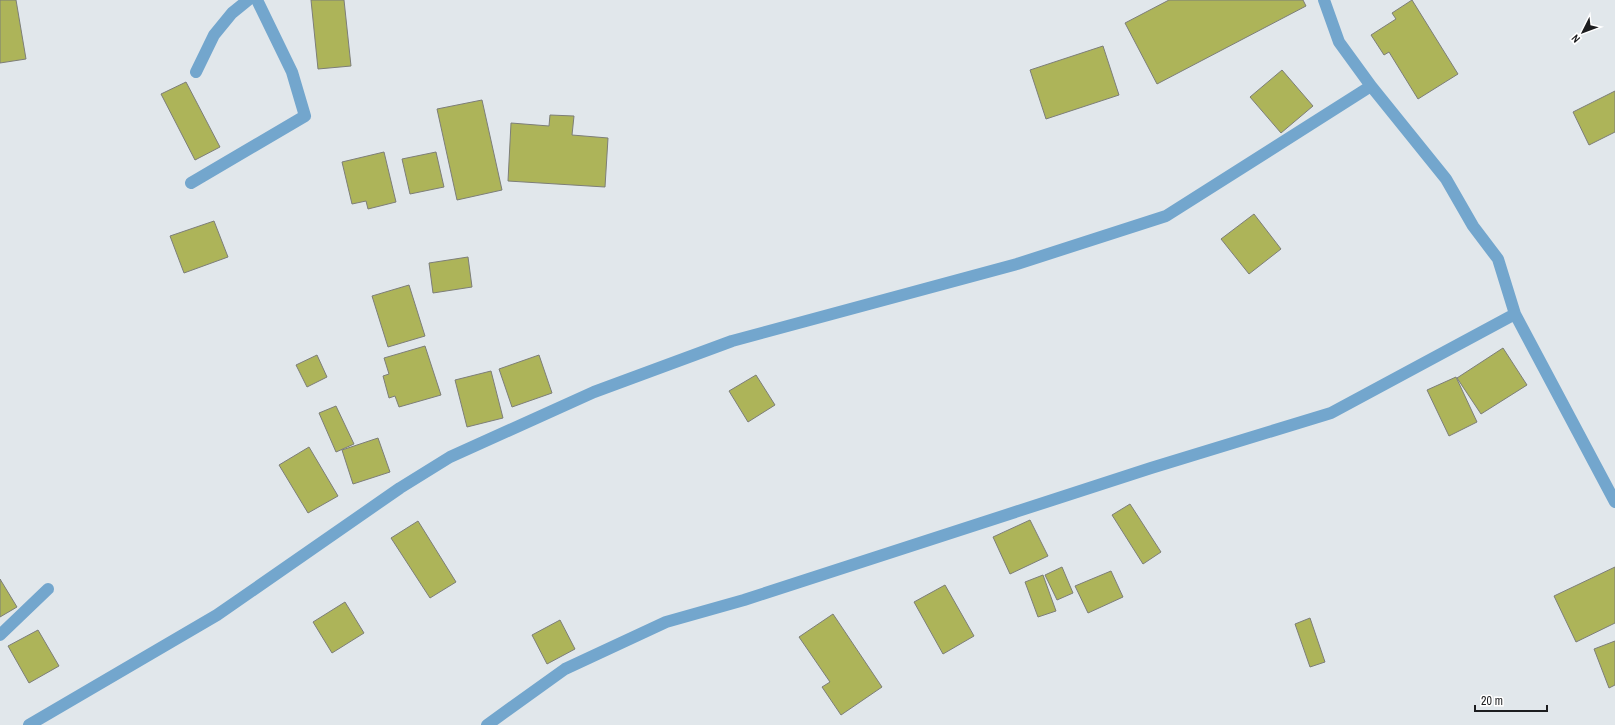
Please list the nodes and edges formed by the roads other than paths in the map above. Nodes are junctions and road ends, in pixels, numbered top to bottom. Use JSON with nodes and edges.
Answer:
{"nodes":[{"id":1,"x":248,"y":0,"type":"edge"},
{"id":2,"x":257,"y":0,"type":"edge"},
{"id":3,"x":1324,"y":0,"type":"edge"},
{"id":4,"x":196,"y":72,"type":"dead end"},
{"id":5,"x":1371,"y":86,"type":"junction"},
{"id":6,"x":191,"y":183,"type":"dead end"},
{"id":7,"x":1515,"y":314,"type":"junction"},
{"id":8,"x":1615,"y":502,"type":"edge"},
{"id":9,"x":48,"y":589,"type":"dead end"},
{"id":10,"x":0,"y":635,"type":"edge"},
{"id":11,"x":29,"y":725,"type":"edge"},
{"id":12,"x":487,"y":725,"type":"edge"}],
"edges":[{"from":1,"to":4,"type":"street"},
{"from":2,"to":6,"type":"street"},
{"from":3,"to":5,"type":"street"},
{"from":5,"to":7,"type":"street"},
{"from":5,"to":11,"type":"street"},
{"from":7,"to":8,"type":"street"},
{"from":7,"to":12,"type":"street"},
{"from":9,"to":10,"type":"street"}]}
